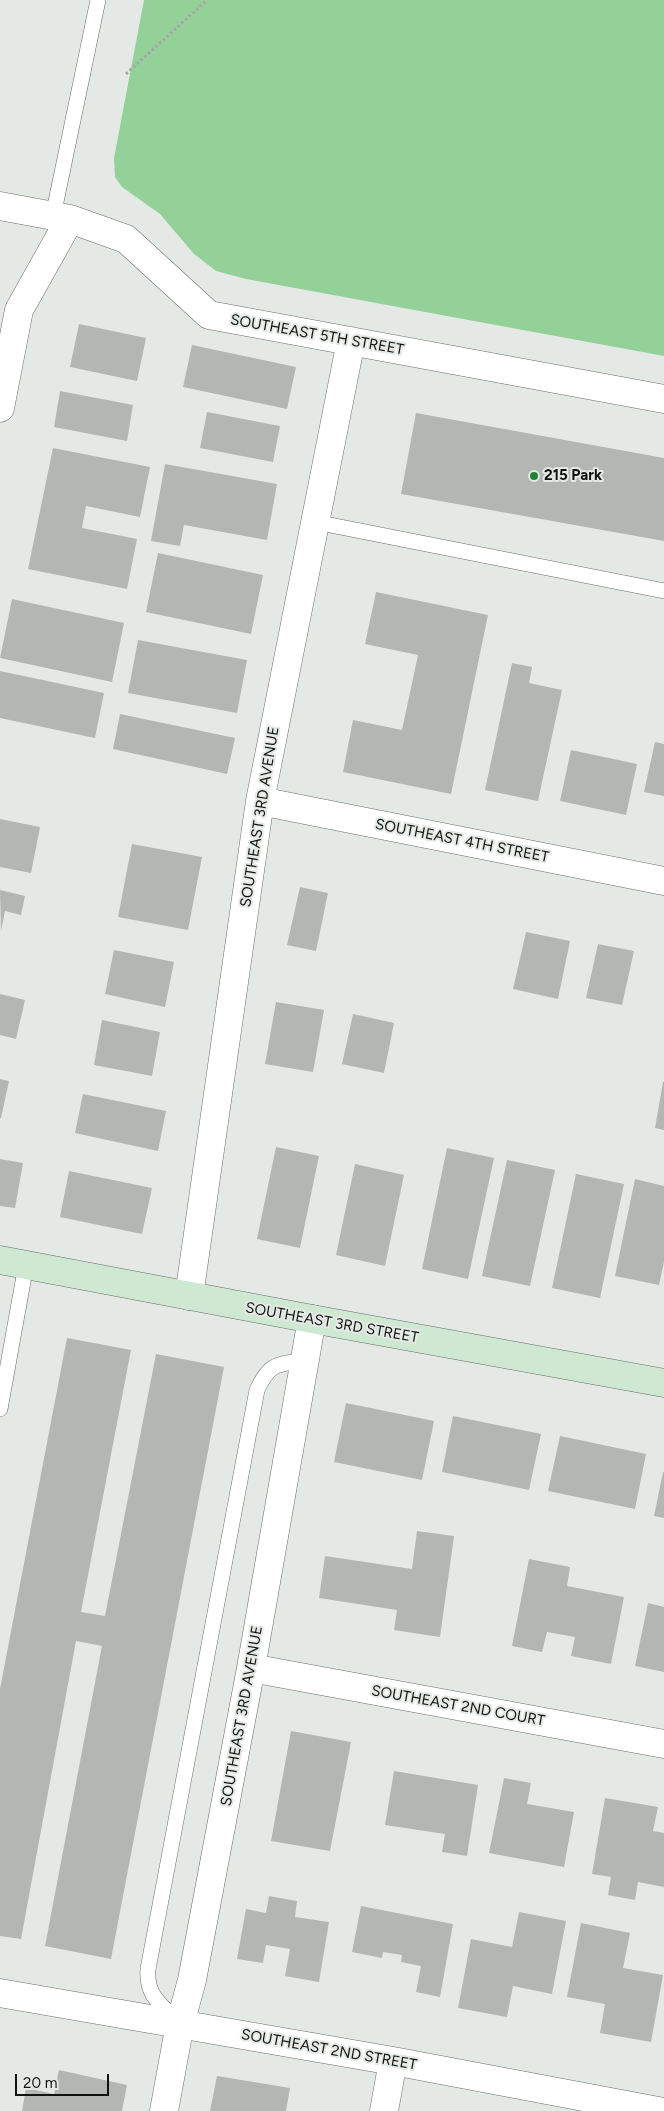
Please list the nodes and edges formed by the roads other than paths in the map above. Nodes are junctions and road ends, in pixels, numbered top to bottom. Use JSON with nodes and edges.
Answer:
{"nodes":[{"id":1,"x":98,"y":0,"type":"edge"},
{"id":2,"x":0,"y":206,"type":"edge"},
{"id":3,"x":62,"y":218,"type":"junction"},
{"id":4,"x":351,"y":341,"type":"junction"},
{"id":5,"x":664,"y":398,"type":"edge"},
{"id":6,"x":0,"y":408,"type":"edge"},
{"id":7,"x":315,"y":522,"type":"junction"},
{"id":8,"x":664,"y":591,"type":"edge"},
{"id":9,"x":260,"y":801,"type":"junction"},
{"id":10,"x":664,"y":881,"type":"edge"},
{"id":11,"x":13,"y":1263,"type":"edge"},
{"id":12,"x":189,"y":1296,"type":"junction"},
{"id":13,"x":312,"y":1319,"type":"junction"},
{"id":14,"x":305,"y":1360,"type":"junction"},
{"id":15,"x":664,"y":1383,"type":"edge"},
{"id":16,"x":0,"y":1409,"type":"edge"},
{"id":17,"x":251,"y":1668,"type":"junction"},
{"id":18,"x":664,"y":1744,"type":"edge"},
{"id":19,"x":0,"y":1993,"type":"edge"},
{"id":20,"x":180,"y":2024,"type":"junction"},
{"id":21,"x":393,"y":2061,"type":"junction"},
{"id":22,"x":164,"y":2111,"type":"edge"},
{"id":23,"x":384,"y":2111,"type":"edge"},
{"id":24,"x":658,"y":2111,"type":"edge"}],
"edges":[{"from":1,"to":3,"type":"lane"},
{"from":2,"to":3,"type":"street","name":"SOUTHEAST 5TH STREET"},
{"from":3,"to":4,"type":"street","name":"SOUTHEAST 5TH STREET"},
{"from":3,"to":6,"type":"street"},
{"from":4,"to":5,"type":"street","name":"SOUTHEAST 5TH STREET"},
{"from":4,"to":7,"type":"street","name":"SOUTHEAST 3RD AVENUE"},
{"from":7,"to":8,"type":"lane"},
{"from":7,"to":9,"type":"street","name":"SOUTHEAST 3RD AVENUE"},
{"from":9,"to":10,"type":"street","name":"SOUTHEAST 4TH STREET"},
{"from":9,"to":12,"type":"street","name":"SOUTHEAST 3RD AVENUE"},
{"from":11,"to":12,"type":"street","name":"SOUTHEAST 3RD STREET"},
{"from":11,"to":16,"type":"lane"},
{"from":12,"to":13,"type":"street","name":"SOUTHEAST 3RD STREET"},
{"from":13,"to":14,"type":"street","name":"SOUTHEAST 3RD AVENUE"},
{"from":13,"to":15,"type":"street","name":"SOUTHEAST 3RD STREET"},
{"from":14,"to":17,"type":"street","name":"SOUTHEAST 3RD AVENUE"},
{"from":14,"to":20,"type":"lane"},
{"from":17,"to":18,"type":"street","name":"SOUTHEAST 2ND COURT"},
{"from":17,"to":20,"type":"street","name":"SOUTHEAST 3RD AVENUE"},
{"from":19,"to":20,"type":"street","name":"SOUTHEAST 2ND STREET"},
{"from":20,"to":21,"type":"street","name":"SOUTHEAST 2ND STREET"},
{"from":20,"to":22,"type":"street","name":"SOUTHEAST 3RD AVENUE"},
{"from":21,"to":23,"type":"street"},
{"from":21,"to":24,"type":"street","name":"SOUTHEAST 2ND STREET"}]}
